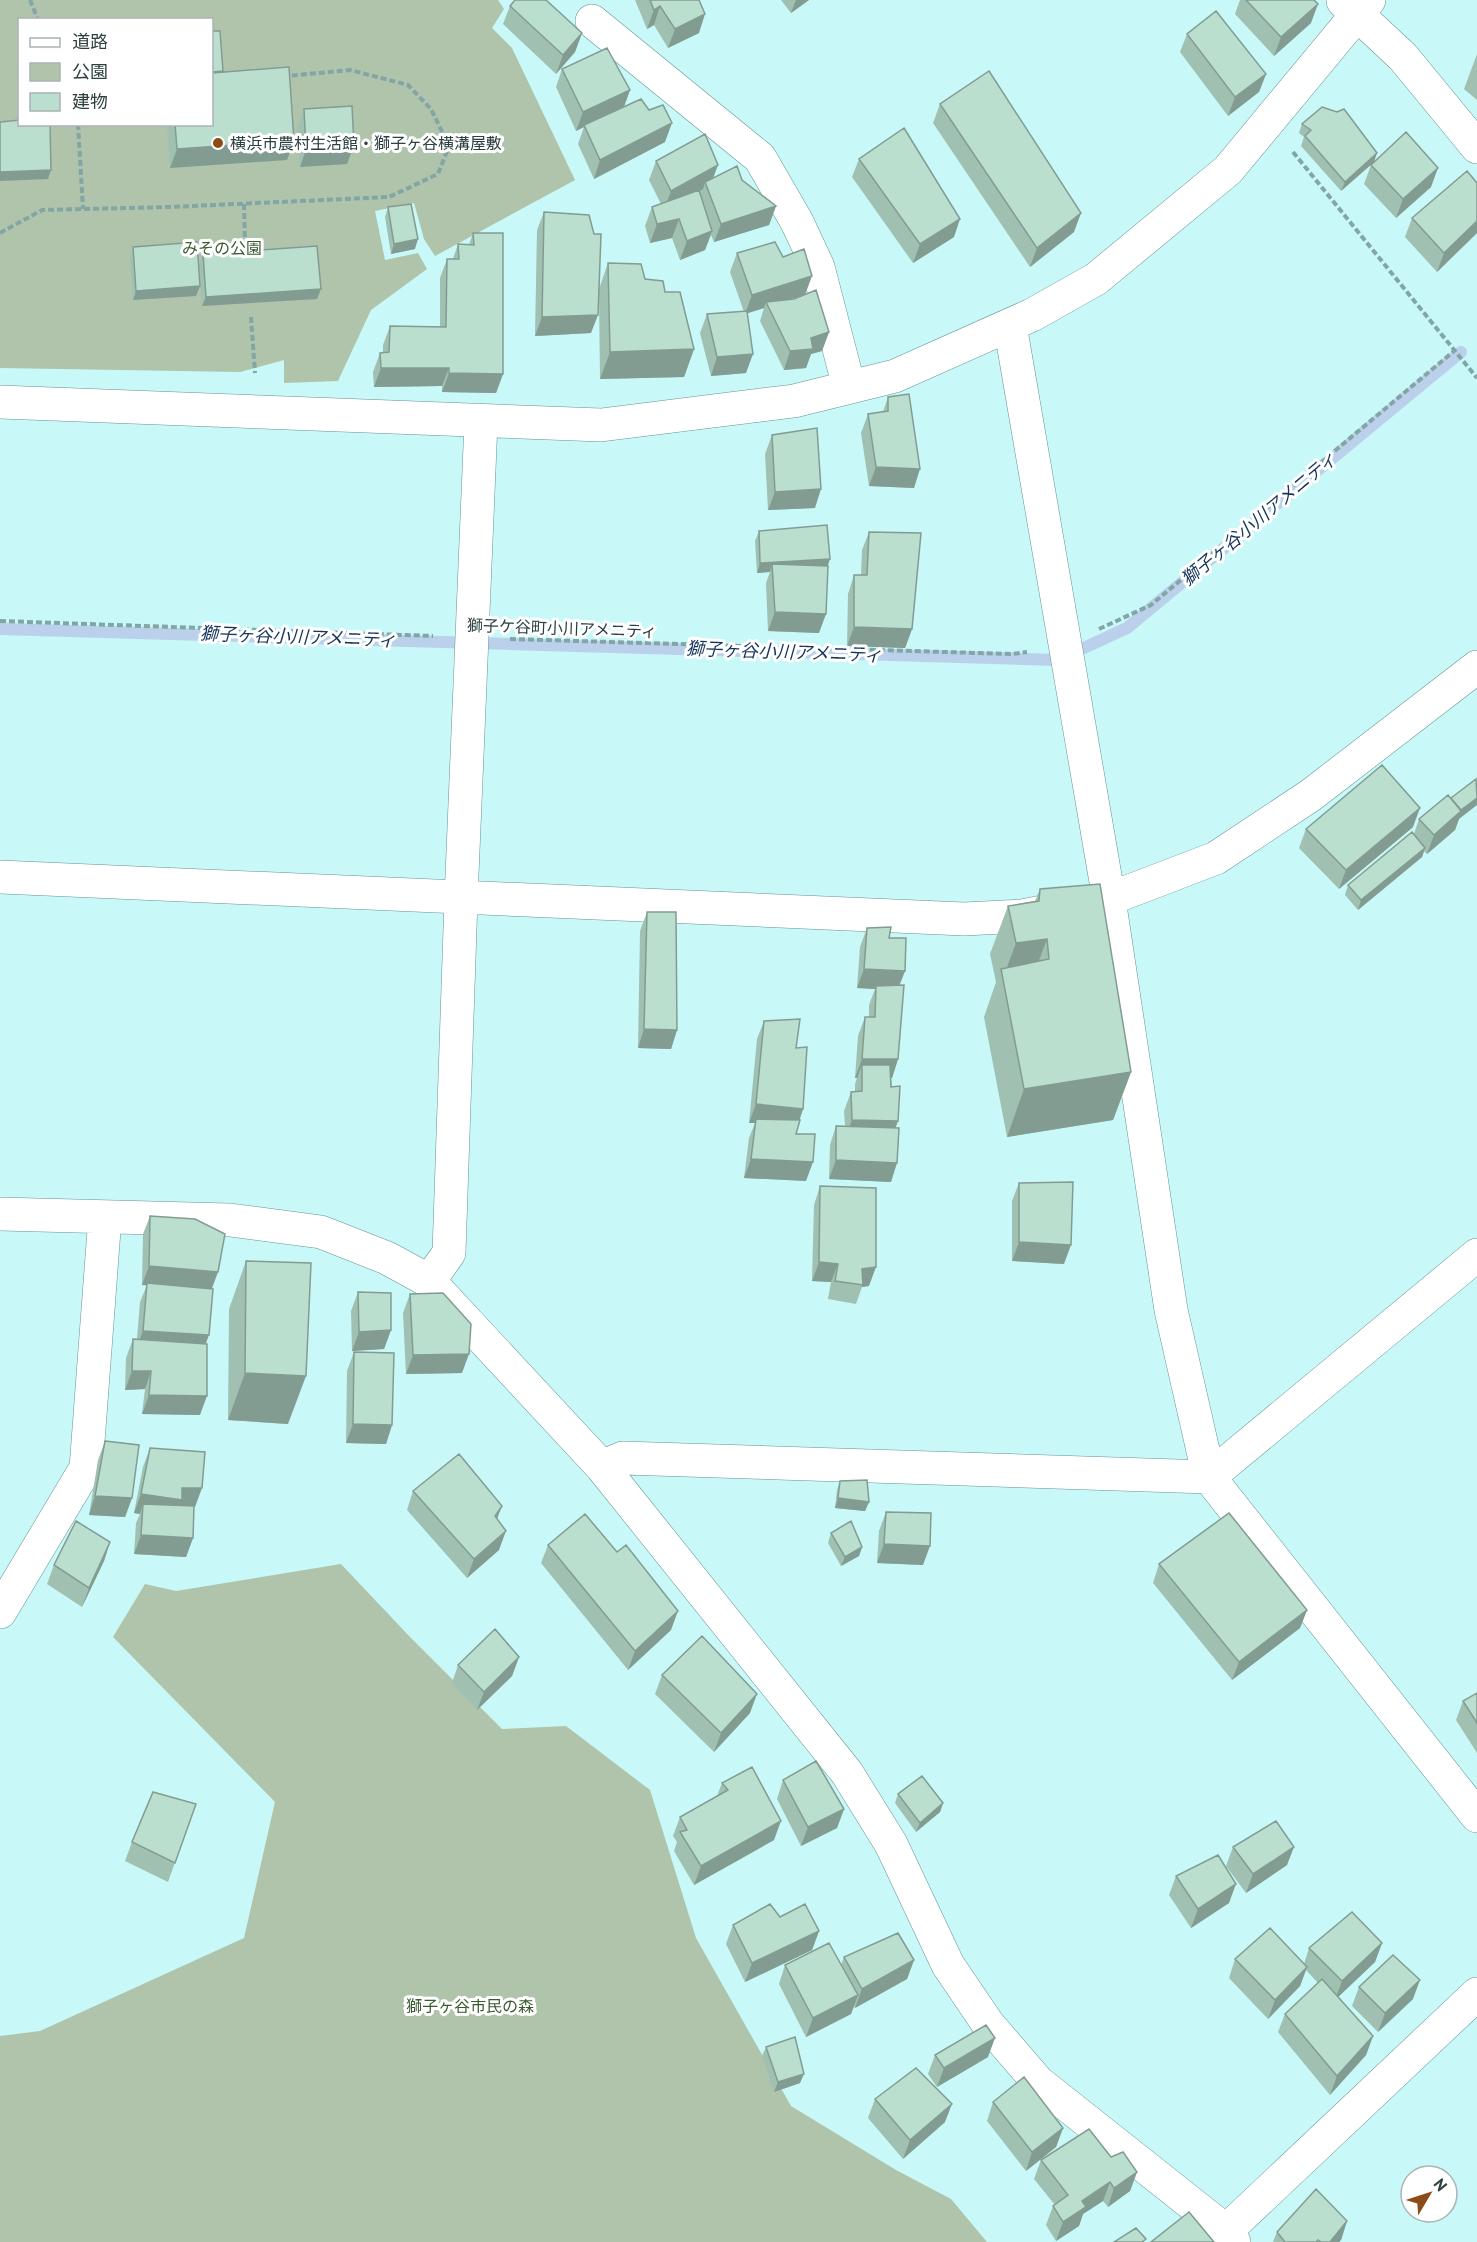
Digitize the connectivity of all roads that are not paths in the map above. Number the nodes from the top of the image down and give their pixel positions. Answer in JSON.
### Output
{"nodes":[{"id":1,"x":1356,"y":5,"type":"edge"},
{"id":2,"x":592,"y":21,"type":"dead end"},
{"id":3,"x":1477,"y":147,"type":"edge"},
{"id":4,"x":1010,"y":325,"type":"junction"},
{"id":5,"x":849,"y":387,"type":"junction"},
{"id":6,"x":0,"y":402,"type":"edge"},
{"id":7,"x":481,"y":422,"type":"junction"},
{"id":8,"x":1477,"y":667,"type":"edge"},
{"id":9,"x":0,"y":877,"type":"edge"},
{"id":10,"x":461,"y":898,"type":"junction"},
{"id":11,"x":1109,"y":899,"type":"junction"},
{"id":12,"x":0,"y":1214,"type":"edge"},
{"id":13,"x":105,"y":1217,"type":"junction"},
{"id":14,"x":1477,"y":1255,"type":"edge"},
{"id":15,"x":429,"y":1281,"type":"junction"},
{"id":16,"x":602,"y":1467,"type":"junction"},
{"id":17,"x":1209,"y":1477,"type":"junction"},
{"id":18,"x":0,"y":1612,"type":"edge"},
{"id":19,"x":1477,"y":1816,"type":"edge"},
{"id":20,"x":1477,"y":1994,"type":"edge"},
{"id":21,"x":1230,"y":2236,"type":"edge"}],
"edges":[{"from":1,"to":3,"type":"street"},
{"from":1,"to":4,"type":"street"},
{"from":2,"to":5,"type":"street"},
{"from":4,"to":5,"type":"street"},
{"from":4,"to":11,"type":"street"},
{"from":5,"to":7,"type":"street"},
{"from":6,"to":7,"type":"street"},
{"from":7,"to":10,"type":"street"},
{"from":8,"to":11,"type":"street"},
{"from":9,"to":10,"type":"street"},
{"from":10,"to":11,"type":"street"},
{"from":10,"to":15,"type":"street"},
{"from":11,"to":17,"type":"street"},
{"from":12,"to":13,"type":"street"},
{"from":13,"to":15,"type":"street"},
{"from":13,"to":18,"type":"street"},
{"from":14,"to":17,"type":"street"},
{"from":15,"to":16,"type":"street"},
{"from":16,"to":17,"type":"street"},
{"from":16,"to":21,"type":"street"},
{"from":17,"to":19,"type":"street"},
{"from":20,"to":21,"type":"street"}]}
